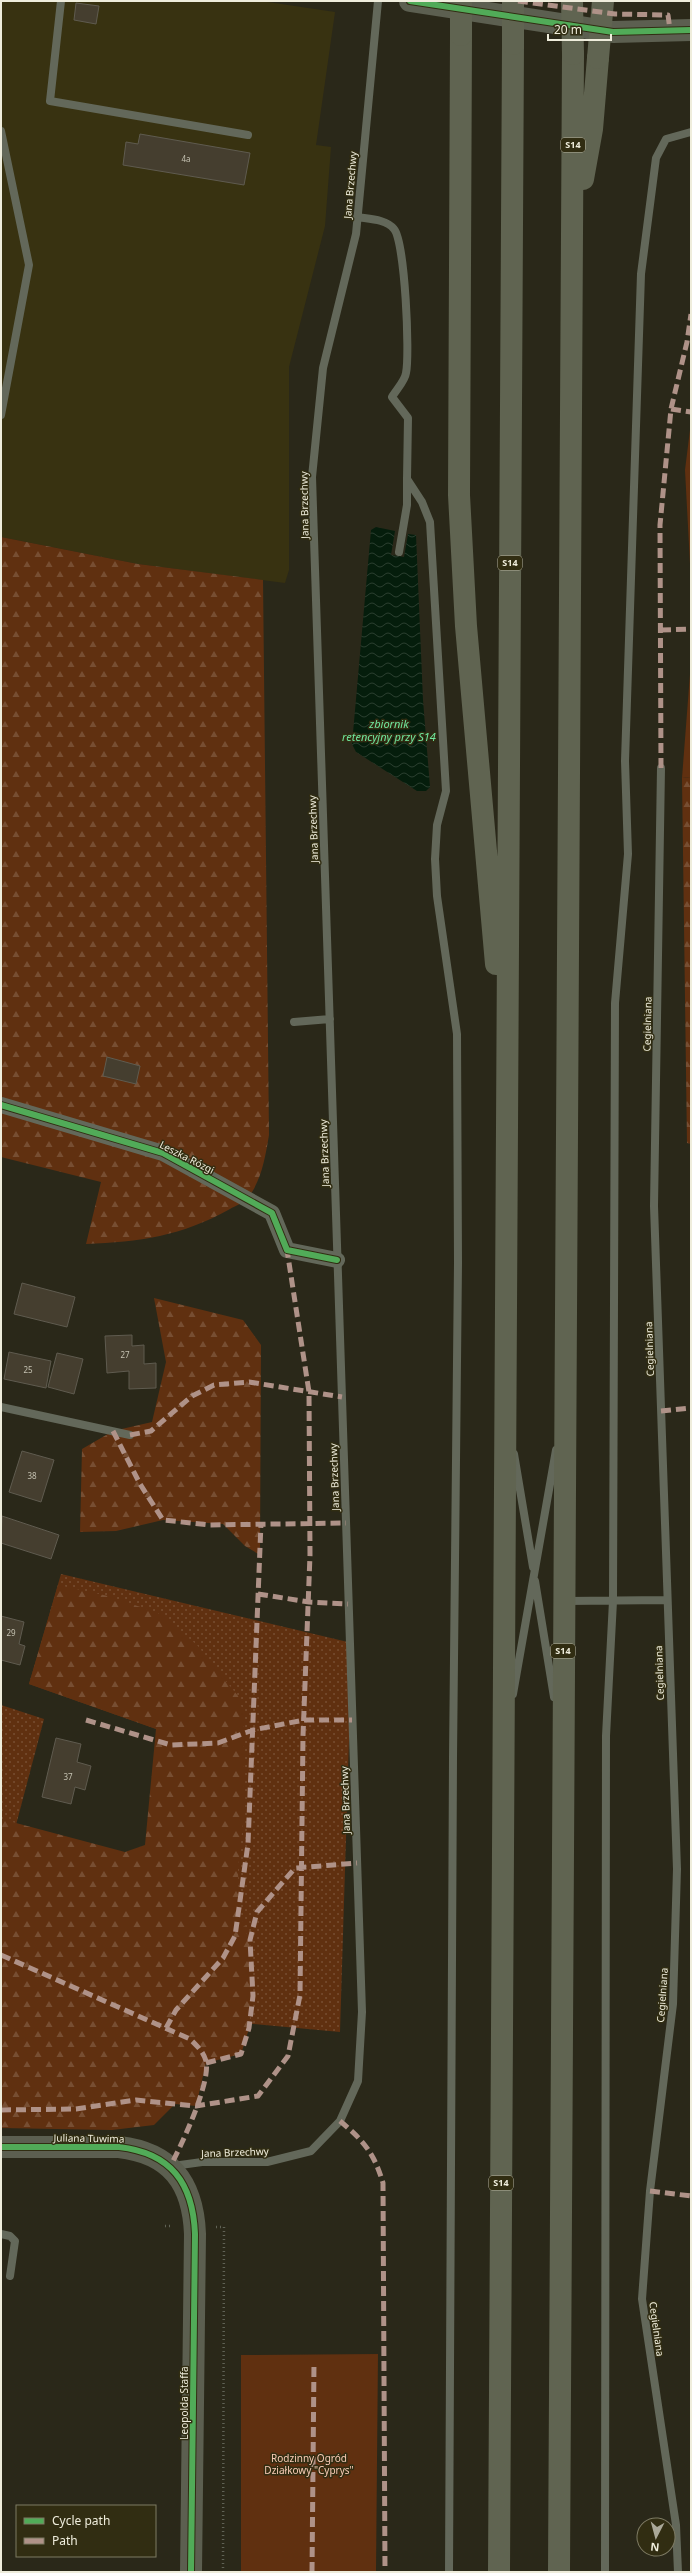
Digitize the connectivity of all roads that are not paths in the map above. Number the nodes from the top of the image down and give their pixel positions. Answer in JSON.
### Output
{"nodes":[{"id":1,"x":61,"y":1,"type":"edge"},
{"id":2,"x":378,"y":1,"type":"edge"},
{"id":3,"x":410,"y":1,"type":"edge"},
{"id":4,"x":462,"y":1,"type":"edge"},
{"id":5,"x":513,"y":1,"type":"edge"},
{"id":6,"x":572,"y":1,"type":"edge"},
{"id":7,"x":603,"y":1,"type":"edge"},
{"id":8,"x":691,"y":30,"type":"edge"},
{"id":9,"x":1,"y":131,"type":"edge"},
{"id":10,"x":691,"y":132,"type":"edge"},
{"id":11,"x":248,"y":135,"type":"dead end"},
{"id":12,"x":357,"y":217,"type":"junction"},
{"id":13,"x":573,"y":235,"type":"junction"},
{"id":14,"x":1,"y":415,"type":"edge"},
{"id":15,"x":408,"y":479,"type":"junction"},
{"id":16,"x":399,"y":552,"type":"dead end"},
{"id":17,"x":661,"y":768,"type":"dead end"},
{"id":18,"x":330,"y":1019,"type":"junction"},
{"id":19,"x":294,"y":1022,"type":"dead end"},
{"id":20,"x":507,"y":1082,"type":"junction"},
{"id":21,"x":1,"y":1105,"type":"edge"},
{"id":22,"x":337,"y":1260,"type":"junction"},
{"id":23,"x":565,"y":1399,"type":"junction"},
{"id":24,"x":505,"y":1400,"type":"junction"},
{"id":25,"x":1,"y":1407,"type":"edge"},
{"id":26,"x":130,"y":1435,"type":"dead end"},
{"id":27,"x":534,"y":1574,"type":"junction"},
{"id":28,"x":667,"y":1600,"type":"junction"},
{"id":29,"x":563,"y":1601,"type":"junction"},
{"id":30,"x":613,"y":1601,"type":"junction"},
{"id":31,"x":504,"y":1748,"type":"junction"},
{"id":32,"x":563,"y":1749,"type":"junction"},
{"id":33,"x":1,"y":2147,"type":"edge"},
{"id":34,"x":170,"y":2167,"type":"junction"},
{"id":35,"x":195,"y":2230,"type":"joint"},
{"id":36,"x":1,"y":2234,"type":"edge"},
{"id":37,"x":10,"y":2276,"type":"dead end"},
{"id":38,"x":191,"y":2572,"type":"edge"},
{"id":39,"x":449,"y":2572,"type":"edge"},
{"id":40,"x":499,"y":2572,"type":"edge"},
{"id":41,"x":559,"y":2572,"type":"edge"},
{"id":42,"x":605,"y":2572,"type":"edge"},
{"id":43,"x":678,"y":2572,"type":"edge"}],
"edges":[{"from":1,"to":11,"type":"lane"},
{"from":2,"to":12,"type":"lane","name":"Jana Brzechwy"},
{"from":3,"to":8,"type":"street"},
{"from":4,"to":20,"type":"highway","bridge":true},
{"from":5,"to":20,"type":"highway","number":"S14","bridge":true},
{"from":6,"to":13,"type":"highway","number":"S14","bridge":true},
{"from":7,"to":13,"type":"highway","bridge":true},
{"from":9,"to":14,"type":"lane"},
{"from":10,"to":30,"type":"lane"},
{"from":12,"to":15,"type":"lane"},
{"from":12,"to":18,"type":"lane","name":"Jana Brzechwy"},
{"from":13,"to":23,"type":"highway","number":"S14"},
{"from":15,"to":16,"type":"lane"},
{"from":15,"to":39,"type":"lane"},
{"from":17,"to":28,"type":"lane","name":"Cegielniana"},
{"from":18,"to":19,"type":"lane"},
{"from":18,"to":22,"type":"lane","name":"Jana Brzechwy"},
{"from":20,"to":24,"type":"highway","number":"S14"},
{"from":21,"to":22,"type":"street","name":"Leszka Rózgi"},
{"from":22,"to":34,"type":"lane","name":"Jana Brzechwy"},
{"from":23,"to":27,"type":"lane"},
{"from":23,"to":29,"type":"highway","number":"S14"},
{"from":24,"to":27,"type":"lane"},
{"from":24,"to":31,"type":"highway","number":"S14"},
{"from":25,"to":26,"type":"lane"},
{"from":27,"to":31,"type":"lane"},
{"from":27,"to":32,"type":"lane"},
{"from":28,"to":30,"type":"lane"},
{"from":28,"to":43,"type":"lane","name":"Cegielniana"},
{"from":29,"to":30,"type":"lane"},
{"from":29,"to":32,"type":"highway","number":"S14"},
{"from":30,"to":42,"type":"lane"},
{"from":31,"to":40,"type":"highway","number":"S14"},
{"from":32,"to":41,"type":"highway","number":"S14"},
{"from":33,"to":34,"type":"street","name":"Juliana Tuwima"},
{"from":34,"to":35,"type":"street","name":"Juliana Tuwima"},
{"from":35,"to":38,"type":"street","name":"Leopolda Staffa"},
{"from":36,"to":37,"type":"lane"}]}
